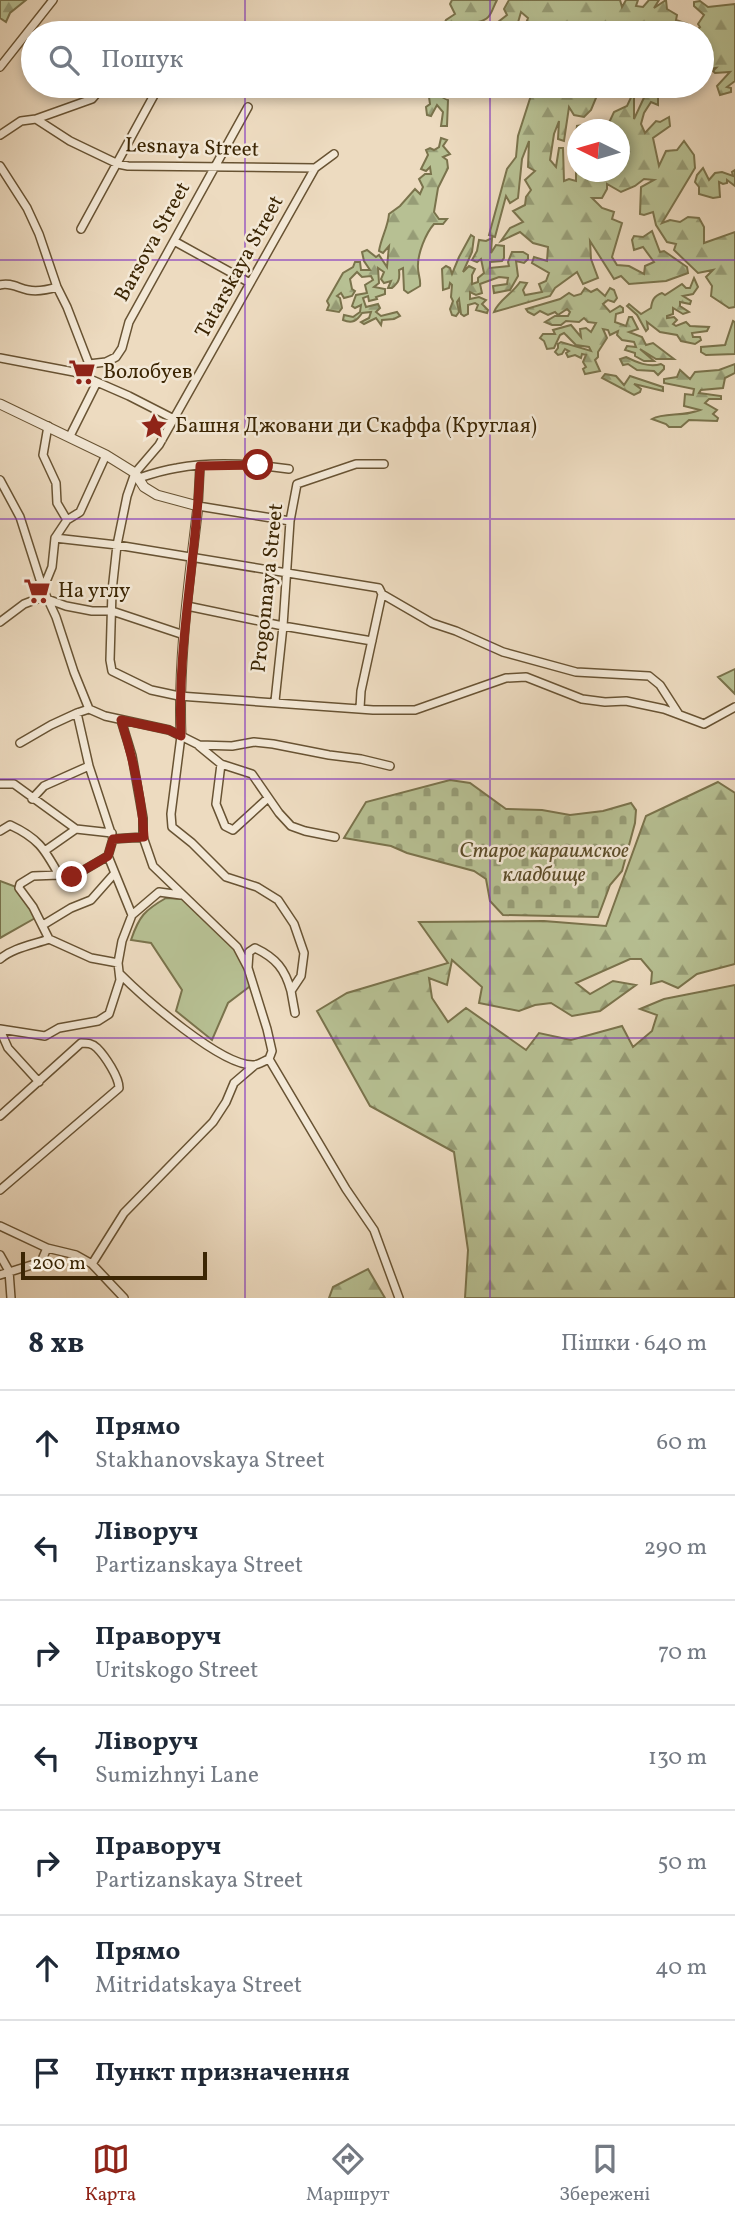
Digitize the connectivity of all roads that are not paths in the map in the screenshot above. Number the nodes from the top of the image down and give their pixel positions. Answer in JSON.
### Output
{"nodes":[{"id":1,"x":53,"y":0,"type":"edge"},
{"id":2,"x":36,"y":21,"type":"edge"},
{"id":3,"x":21,"y":40,"type":"edge"},
{"id":4,"x":0,"y":67,"type":"edge"},
{"id":5,"x":93,"y":98,"type":"edge"},
{"id":6,"x":153,"y":98,"type":"edge"},
{"id":7,"x":247,"y":107,"type":"dead end"},
{"id":8,"x":36,"y":120,"type":"junction"},
{"id":9,"x":0,"y":135,"type":"edge"},
{"id":10,"x":334,"y":154,"type":"dead end"},
{"id":11,"x":118,"y":164,"type":"junction"},
{"id":12,"x":0,"y":167,"type":"edge"},
{"id":13,"x":214,"y":167,"type":"junction"},
{"id":14,"x":314,"y":168,"type":"junction"},
{"id":15,"x":0,"y":183,"type":"edge"},
{"id":16,"x":81,"y":229,"type":"dead end"},
{"id":17,"x":174,"y":241,"type":"junction"},
{"id":18,"x":250,"y":284,"type":"junction"},
{"id":19,"x":0,"y":285,"type":"edge"},
{"id":20,"x":57,"y":287,"type":"junction"},
{"id":21,"x":0,"y":358,"type":"edge"},
{"id":22,"x":89,"y":364,"type":"junction"},
{"id":23,"x":74,"y":372,"type":"junction"},
{"id":24,"x":97,"y":382,"type":"junction"},
{"id":25,"x":0,"y":404,"type":"edge"},
{"id":26,"x":174,"y":419,"type":"junction"},
{"id":27,"x":48,"y":426,"type":"junction"},
{"id":28,"x":70,"y":436,"type":"junction"},
{"id":29,"x":106,"y":455,"type":"junction"},
{"id":30,"x":384,"y":464,"type":"dead end"},
{"id":31,"x":200,"y":466,"type":"junction"},
{"id":32,"x":289,"y":468,"type":"dead end"},
{"id":33,"x":137,"y":475,"type":"junction"},
{"id":34,"x":1,"y":480,"type":"edge"},
{"id":35,"x":198,"y":506,"type":"junction"},
{"id":36,"x":67,"y":520,"type":"junction"},
{"id":37,"x":290,"y":522,"type":"junction"},
{"id":38,"x":55,"y":538,"type":"junction"},
{"id":39,"x":117,"y":545,"type":"junction"},
{"id":40,"x":192,"y":558,"type":"junction"},
{"id":41,"x":288,"y":573,"type":"junction"},
{"id":42,"x":43,"y":589,"type":"junction"},
{"id":43,"x":380,"y":591,"type":"junction"},
{"id":44,"x":47,"y":599,"type":"junction"},
{"id":45,"x":187,"y":606,"type":"junction"},
{"id":46,"x":112,"y":611,"type":"junction"},
{"id":47,"x":0,"y":622,"type":"edge"},
{"id":48,"x":283,"y":626,"type":"junction"},
{"id":49,"x":184,"y":635,"type":"junction"},
{"id":50,"x":372,"y":641,"type":"junction"},
{"id":51,"x":179,"y":696,"type":"junction"},
{"id":52,"x":275,"y":701,"type":"junction"},
{"id":53,"x":735,"y":707,"type":"edge"},
{"id":54,"x":360,"y":708,"type":"junction"},
{"id":55,"x":89,"y":709,"type":"junction"},
{"id":56,"x":77,"y":713,"type":"junction"},
{"id":57,"x":679,"y":714,"type":"junction"},
{"id":58,"x":121,"y":720,"type":"junction"},
{"id":59,"x":181,"y":736,"type":"junction"},
{"id":60,"x":20,"y":743,"type":"dead end"},
{"id":61,"x":199,"y":745,"type":"junction"},
{"id":62,"x":221,"y":764,"type":"junction"},
{"id":63,"x":89,"y":766,"type":"junction"},
{"id":64,"x":390,"y":766,"type":"dead end"},
{"id":65,"x":0,"y":784,"type":"edge"},
{"id":66,"x":268,"y":798,"type":"junction"},
{"id":67,"x":32,"y":799,"type":"junction"},
{"id":68,"x":76,"y":829,"type":"junction"},
{"id":69,"x":0,"y":831,"type":"edge"},
{"id":70,"x":113,"y":836,"type":"junction"},
{"id":71,"x":144,"y":837,"type":"junction"},
{"id":72,"x":335,"y":837,"type":"dead end"},
{"id":73,"x":46,"y":850,"type":"junction"},
{"id":74,"x":108,"y":856,"type":"junction"},
{"id":75,"x":114,"y":874,"type":"junction"},
{"id":76,"x":59,"y":875,"type":"junction"},
{"id":77,"x":181,"y":895,"type":"junction"},
{"id":78,"x":132,"y":915,"type":"junction"},
{"id":79,"x":43,"y":925,"type":"junction"},
{"id":80,"x":48,"y":939,"type":"junction"},
{"id":81,"x":0,"y":959,"type":"edge"},
{"id":82,"x":118,"y":963,"type":"junction"},
{"id":83,"x":248,"y":968,"type":"junction"},
{"id":84,"x":120,"y":973,"type":"junction"},
{"id":85,"x":291,"y":991,"type":"junction"},
{"id":86,"x":295,"y":1013,"type":"dead end"},
{"id":87,"x":0,"y":1030,"type":"edge"},
{"id":88,"x":269,"y":1059,"type":"junction"},
{"id":89,"x":254,"y":1065,"type":"junction"},
{"id":90,"x":39,"y":1082,"type":"junction"},
{"id":91,"x":0,"y":1116,"type":"edge"},
{"id":92,"x":0,"y":1190,"type":"edge"},
{"id":93,"x":0,"y":1226,"type":"edge"},
{"id":94,"x":47,"y":1248,"type":"junction"},
{"id":95,"x":0,"y":1255,"type":"edge"},
{"id":96,"x":92,"y":1264,"type":"junction"},
{"id":97,"x":9,"y":1271,"type":"junction"},
{"id":98,"x":0,"y":1275,"type":"edge"},
{"id":99,"x":11,"y":1298,"type":"edge"},
{"id":100,"x":124,"y":1298,"type":"edge"},
{"id":101,"x":399,"y":1298,"type":"edge"}],
"edges":[{"from":1,"to":2,"type":"street"},
{"from":3,"to":4,"type":"street"},
{"from":5,"to":8,"type":"street"},
{"from":6,"to":11,"type":"street"},
{"from":7,"to":13,"type":"street","name":"Barsova Street"},
{"from":8,"to":9,"type":"street"},
{"from":8,"to":11,"type":"street","name":"Lesnaya Street"},
{"from":10,"to":14,"type":"street","name":"Tatarskaya Street"},
{"from":11,"to":13,"type":"street","name":"Lesnaya Street"},
{"from":11,"to":16,"type":"street"},
{"from":12,"to":15,"type":"street"},
{"from":12,"to":20,"type":"street"},
{"from":13,"to":14,"type":"street","name":"Lesnaya Street"},
{"from":13,"to":17,"type":"street","name":"Barsova Street"},
{"from":14,"to":18,"type":"street","name":"Tatarskaya Street"},
{"from":17,"to":18,"type":"street"},
{"from":17,"to":22,"type":"street","name":"Barsova Street"},
{"from":18,"to":26,"type":"street","name":"Tatarskaya Street"},
{"from":19,"to":20,"type":"street"},
{"from":20,"to":22,"type":"street"},
{"from":21,"to":23,"type":"street"},
{"from":22,"to":23,"type":"street","name":"Barsova Street"},
{"from":23,"to":24,"type":"street"},
{"from":24,"to":26,"type":"street"},
{"from":24,"to":28,"type":"street"},
{"from":25,"to":27,"type":"street"},
{"from":26,"to":33,"type":"street","name":"Tatarskaya Street"},
{"from":27,"to":28,"type":"street"},
{"from":27,"to":36,"type":"street"},
{"from":28,"to":29,"type":"street"},
{"from":29,"to":33,"type":"street"},
{"from":29,"to":36,"type":"street"},
{"from":30,"to":37,"type":"street","name":"Progonnaya Street"},
{"from":31,"to":32,"type":"street"},
{"from":31,"to":33,"type":"street"},
{"from":31,"to":35,"type":"street"},
{"from":33,"to":35,"type":"street"},
{"from":33,"to":39,"type":"street"},
{"from":34,"to":42,"type":"street"},
{"from":35,"to":37,"type":"street"},
{"from":35,"to":40,"type":"street"},
{"from":36,"to":38,"type":"street"},
{"from":37,"to":41,"type":"street","name":"Progonnaya Street"},
{"from":38,"to":39,"type":"street"},
{"from":38,"to":42,"type":"street"},
{"from":39,"to":40,"type":"street"},
{"from":39,"to":46,"type":"street"},
{"from":40,"to":41,"type":"street"},
{"from":40,"to":45,"type":"street"},
{"from":41,"to":43,"type":"street"},
{"from":41,"to":48,"type":"street","name":"Progonnaya Street"},
{"from":42,"to":44,"type":"street"},
{"from":43,"to":50,"type":"street"},
{"from":43,"to":57,"type":"street"},
{"from":44,"to":46,"type":"street"},
{"from":44,"to":47,"type":"street"},
{"from":44,"to":55,"type":"street"},
{"from":45,"to":48,"type":"street"},
{"from":45,"to":49,"type":"street"},
{"from":46,"to":49,"type":"street"},
{"from":46,"to":51,"type":"street"},
{"from":48,"to":50,"type":"street"},
{"from":48,"to":52,"type":"street","name":"Progonnaya Street"},
{"from":49,"to":51,"type":"street"},
{"from":50,"to":54,"type":"street"},
{"from":51,"to":52,"type":"street"},
{"from":51,"to":59,"type":"street"},
{"from":52,"to":54,"type":"street"},
{"from":53,"to":57,"type":"street"},
{"from":54,"to":57,"type":"street"},
{"from":55,"to":56,"type":"street"},
{"from":55,"to":58,"type":"street"},
{"from":56,"to":60,"type":"street"},
{"from":56,"to":63,"type":"street"},
{"from":58,"to":59,"type":"street"},
{"from":58,"to":71,"type":"street"},
{"from":59,"to":61,"type":"street"},
{"from":59,"to":85,"type":"street"},
{"from":61,"to":62,"type":"street"},
{"from":61,"to":64,"type":"street"},
{"from":62,"to":66,"type":"street"},
{"from":62,"to":66,"type":"street"},
{"from":63,"to":67,"type":"street"},
{"from":63,"to":70,"type":"street"},
{"from":65,"to":67,"type":"street"},
{"from":66,"to":72,"type":"street"},
{"from":67,"to":68,"type":"street"},
{"from":68,"to":70,"type":"street"},
{"from":68,"to":73,"type":"street"},
{"from":69,"to":73,"type":"street"},
{"from":70,"to":71,"type":"street"},
{"from":70,"to":74,"type":"street"},
{"from":71,"to":77,"type":"street"},
{"from":73,"to":76,"type":"street"},
{"from":74,"to":75,"type":"street"},
{"from":74,"to":76,"type":"street"},
{"from":75,"to":78,"type":"street"},
{"from":75,"to":79,"type":"street"},
{"from":76,"to":79,"type":"street"},
{"from":77,"to":78,"type":"street"},
{"from":77,"to":83,"type":"street"},
{"from":78,"to":82,"type":"street"},
{"from":79,"to":80,"type":"street"},
{"from":80,"to":81,"type":"street"},
{"from":80,"to":82,"type":"street"},
{"from":82,"to":84,"type":"street"},
{"from":83,"to":85,"type":"street"},
{"from":83,"to":88,"type":"street"},
{"from":84,"to":87,"type":"street"},
{"from":84,"to":89,"type":"street"},
{"from":85,"to":86,"type":"street"},
{"from":87,"to":90,"type":"street"},
{"from":88,"to":89,"type":"street"},
{"from":88,"to":101,"type":"street"},
{"from":89,"to":96,"type":"street"},
{"from":90,"to":91,"type":"street"},
{"from":90,"to":92,"type":"street"},
{"from":93,"to":94,"type":"street"},
{"from":94,"to":96,"type":"street"},
{"from":94,"to":97,"type":"street"},
{"from":95,"to":97,"type":"street"},
{"from":96,"to":100,"type":"street"},
{"from":97,"to":98,"type":"street"},
{"from":97,"to":99,"type":"street"}]}
